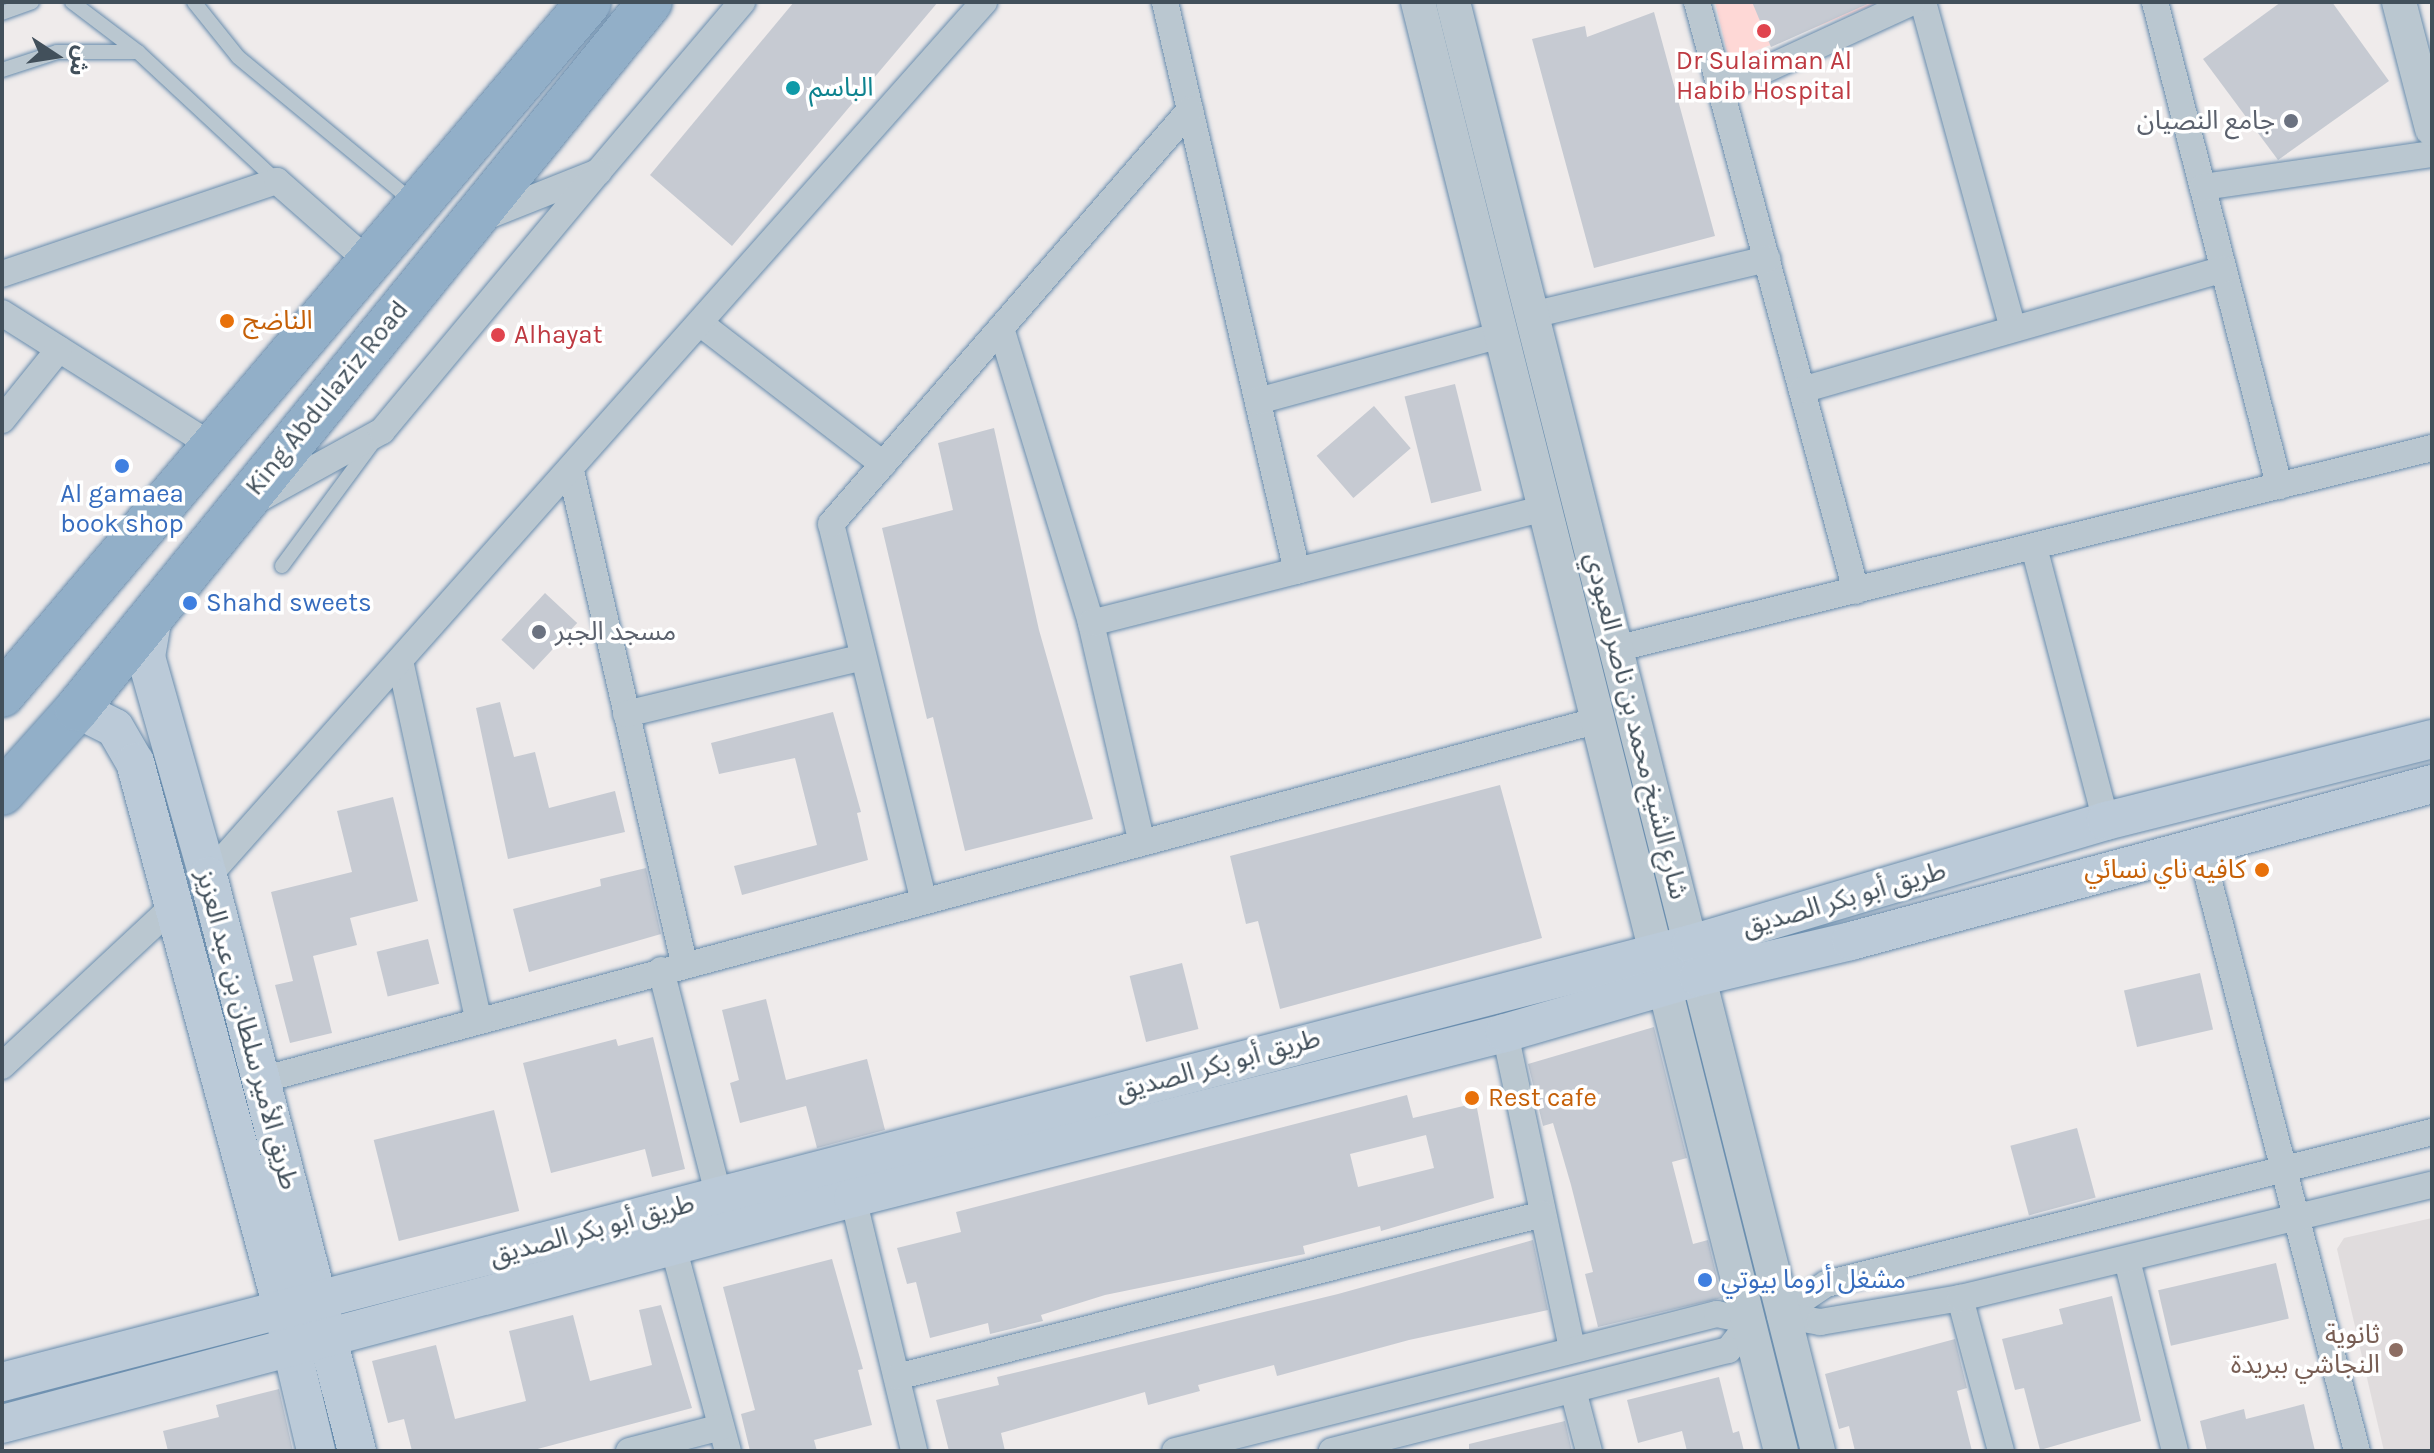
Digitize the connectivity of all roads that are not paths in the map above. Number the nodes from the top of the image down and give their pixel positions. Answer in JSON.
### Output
{"nodes":[{"id":1,"x":32,"y":2,"type":"edge"},
{"id":2,"x":72,"y":2,"type":"edge"},
{"id":3,"x":194,"y":2,"type":"edge"},
{"id":4,"x":650,"y":2,"type":"edge"},
{"id":5,"x":742,"y":2,"type":"edge"},
{"id":6,"x":984,"y":2,"type":"edge"},
{"id":7,"x":1165,"y":2,"type":"edge"},
{"id":8,"x":1418,"y":2,"type":"edge"},
{"id":9,"x":1453,"y":2,"type":"edge"},
{"id":10,"x":1697,"y":2,"type":"edge"},
{"id":11,"x":1912,"y":2,"type":"edge"},
{"id":12,"x":1923,"y":2,"type":"edge"},
{"id":13,"x":2155,"y":2,"type":"edge"},
{"id":14,"x":2399,"y":2,"type":"edge"},
{"id":15,"x":577,"y":6,"type":"edge"},
{"id":16,"x":2,"y":13,"type":"edge"},
{"id":17,"x":138,"y":52,"type":"junction"},
{"id":18,"x":2,"y":70,"type":"edge"},
{"id":19,"x":1721,"y":90,"type":"junction"},
{"id":20,"x":1190,"y":110,"type":"junction"},
{"id":21,"x":2432,"y":129,"type":"edge"},
{"id":22,"x":2432,"y":154,"type":"edge"},
{"id":23,"x":598,"y":172,"type":"junction"},
{"id":24,"x":277,"y":181,"type":"junction"},
{"id":25,"x":2203,"y":187,"type":"junction"},
{"id":26,"x":417,"y":205,"type":"junction"},
{"id":27,"x":470,"y":223,"type":"junction"},
{"id":28,"x":1767,"y":259,"type":"junction"},
{"id":29,"x":369,"y":262,"type":"junction"},
{"id":30,"x":2223,"y":269,"type":"junction"},
{"id":31,"x":2,"y":274,"type":"edge"},
{"id":32,"x":2,"y":313,"type":"edge"},
{"id":33,"x":1532,"y":315,"type":"junction"},
{"id":34,"x":701,"y":324,"type":"junction"},
{"id":35,"x":1001,"y":328,"type":"junction"},
{"id":36,"x":2013,"y":329,"type":"junction"},
{"id":37,"x":1501,"y":335,"type":"junction"},
{"id":38,"x":59,"y":349,"type":"junction"},
{"id":39,"x":1802,"y":390,"type":"junction"},
{"id":40,"x":1258,"y":401,"type":"junction"},
{"id":41,"x":2,"y":420,"type":"edge"},
{"id":42,"x":382,"y":431,"type":"junction"},
{"id":43,"x":212,"y":446,"type":"junction"},
{"id":44,"x":2432,"y":448,"type":"edge"},
{"id":45,"x":883,"y":464,"type":"junction"},
{"id":46,"x":571,"y":471,"type":"junction"},
{"id":47,"x":2279,"y":486,"type":"junction"},
{"id":48,"x":1542,"y":509,"type":"junction"},
{"id":49,"x":232,"y":514,"type":"junction"},
{"id":50,"x":2034,"y":547,"type":"junction"},
{"id":51,"x":282,"y":566,"type":"dead end"},
{"id":52,"x":1297,"y":571,"type":"junction"},
{"id":53,"x":1856,"y":591,"type":"junction"},
{"id":54,"x":154,"y":610,"type":"junction"},
{"id":55,"x":1091,"y":623,"type":"junction"},
{"id":56,"x":1615,"y":649,"type":"junction"},
{"id":57,"x":863,"y":657,"type":"junction"},
{"id":58,"x":401,"y":665,"type":"junction"},
{"id":59,"x":2,"y":695,"type":"edge"},
{"id":60,"x":77,"y":709,"type":"junction"},
{"id":61,"x":626,"y":714,"type":"junction"},
{"id":62,"x":1599,"y":720,"type":"junction"},
{"id":63,"x":2432,"y":739,"type":"edge"},
{"id":64,"x":2432,"y":784,"type":"edge"},
{"id":65,"x":2,"y":793,"type":"edge"},
{"id":66,"x":2106,"y":821,"type":"junction"},
{"id":67,"x":1141,"y":839,"type":"junction"},
{"id":68,"x":2200,"y":847,"type":"junction"},
{"id":69,"x":208,"y":876,"type":"junction"},
{"id":70,"x":923,"y":898,"type":"junction"},
{"id":71,"x":176,"y":904,"type":"junction"},
{"id":72,"x":1654,"y":950,"type":"junction"},
{"id":73,"x":1695,"y":960,"type":"junction"},
{"id":74,"x":672,"y":966,"type":"junction"},
{"id":75,"x":1663,"y":988,"type":"junction"},
{"id":76,"x":478,"y":1019,"type":"junction"},
{"id":77,"x":1505,"y":1033,"type":"junction"},
{"id":78,"x":2,"y":1066,"type":"edge"},
{"id":79,"x":261,"y":1080,"type":"junction"},
{"id":80,"x":2432,"y":1132,"type":"edge"},
{"id":81,"x":2283,"y":1168,"type":"junction"},
{"id":82,"x":2432,"y":1185,"type":"edge"},
{"id":83,"x":719,"y":1197,"type":"junction"},
{"id":84,"x":853,"y":1198,"type":"junction"},
{"id":85,"x":1543,"y":1214,"type":"junction"},
{"id":86,"x":2297,"y":1221,"type":"junction"},
{"id":87,"x":673,"y":1246,"type":"junction"},
{"id":88,"x":2127,"y":1260,"type":"junction"},
{"id":89,"x":1960,"y":1298,"type":"junction"},
{"id":90,"x":300,"y":1306,"type":"junction"},
{"id":91,"x":1766,"y":1318,"type":"junction"},
{"id":92,"x":327,"y":1339,"type":"junction"},
{"id":93,"x":1572,"y":1347,"type":"junction"},
{"id":94,"x":291,"y":1350,"type":"junction"},
{"id":95,"x":897,"y":1377,"type":"junction"},
{"id":96,"x":2,"y":1382,"type":"edge"},
{"id":97,"x":1573,"y":1390,"type":"junction"},
{"id":98,"x":2,"y":1424,"type":"edge"},
{"id":99,"x":724,"y":1439,"type":"edge"},
{"id":100,"x":316,"y":1451,"type":"edge"},
{"id":101,"x":357,"y":1451,"type":"edge"},
{"id":102,"x":629,"y":1451,"type":"edge"},
{"id":103,"x":914,"y":1451,"type":"edge"},
{"id":104,"x":1175,"y":1451,"type":"edge"},
{"id":105,"x":1332,"y":1451,"type":"edge"},
{"id":106,"x":1589,"y":1451,"type":"edge"},
{"id":107,"x":1781,"y":1451,"type":"edge"},
{"id":108,"x":1818,"y":1451,"type":"edge"},
{"id":109,"x":2001,"y":1451,"type":"edge"},
{"id":110,"x":2175,"y":1451,"type":"edge"},
{"id":111,"x":2357,"y":1451,"type":"edge"}],
"edges":[{"from":1,"to":16,"type":"lane"},
{"from":2,"to":17,"type":"lane"},
{"from":3,"to":26,"type":"lane"},
{"from":4,"to":27,"type":"highway","name":"King Abdulaziz Road"},
{"from":5,"to":23,"type":"street"},
{"from":6,"to":34,"type":"street"},
{"from":7,"to":20,"type":"street"},
{"from":8,"to":37,"type":"street","name":"شارع الشيخ محمد بن ناصر العبودي"},
{"from":9,"to":33,"type":"street","name":"شارع الشيخ محمد بن ناصر العبودي"},
{"from":10,"to":19,"type":"street"},
{"from":11,"to":19,"type":"street"},
{"from":12,"to":36,"type":"street"},
{"from":13,"to":25,"type":"street"},
{"from":14,"to":21,"type":"street"},
{"from":15,"to":26,"type":"highway","name":"King Abdulaziz Road"},
{"from":17,"to":18,"type":"lane"},
{"from":17,"to":24,"type":"lane"},
{"from":19,"to":28,"type":"street"},
{"from":20,"to":35,"type":"street"},
{"from":20,"to":40,"type":"street"},
{"from":22,"to":25,"type":"street"},
{"from":23,"to":27,"type":"street"},
{"from":23,"to":42,"type":"street"},
{"from":24,"to":29,"type":"street"},
{"from":24,"to":31,"type":"street"},
{"from":25,"to":30,"type":"street"},
{"from":26,"to":29,"type":"highway","name":"King Abdulaziz Road"},
{"from":27,"to":49,"type":"highway","name":"King Abdulaziz Road"},
{"from":28,"to":33,"type":"street"},
{"from":28,"to":39,"type":"street"},
{"from":29,"to":43,"type":"highway","name":"King Abdulaziz Road"},
{"from":30,"to":36,"type":"street"},
{"from":30,"to":47,"type":"street"},
{"from":32,"to":38,"type":"street"},
{"from":33,"to":56,"type":"street","name":"شارع الشيخ محمد بن ناصر العبودي"},
{"from":34,"to":45,"type":"street"},
{"from":34,"to":46,"type":"street"},
{"from":35,"to":45,"type":"street"},
{"from":35,"to":55,"type":"street"},
{"from":36,"to":39,"type":"street"},
{"from":37,"to":40,"type":"street"},
{"from":37,"to":48,"type":"street","name":"شارع الشيخ محمد بن ناصر العبودي"},
{"from":38,"to":41,"type":"street"},
{"from":38,"to":43,"type":"street"},
{"from":39,"to":53,"type":"street"},
{"from":40,"to":52,"type":"street"},
{"from":42,"to":49,"type":"street"},
{"from":42,"to":51,"type":"lane"},
{"from":43,"to":59,"type":"highway","name":"King Abdulaziz Road"},
{"from":44,"to":47,"type":"street"},
{"from":45,"to":57,"type":"street"},
{"from":46,"to":58,"type":"street"},
{"from":46,"to":61,"type":"street"},
{"from":47,"to":50,"type":"street"},
{"from":48,"to":52,"type":"street"},
{"from":48,"to":62,"type":"street","name":"شارع الشيخ محمد بن ناصر العبودي"},
{"from":49,"to":54,"type":"highway","name":"King Abdulaziz Road"},
{"from":50,"to":53,"type":"street"},
{"from":50,"to":66,"type":"street"},
{"from":52,"to":55,"type":"street"},
{"from":53,"to":56,"type":"street"},
{"from":54,"to":60,"type":"highway","name":"King Abdulaziz Road"},
{"from":54,"to":69,"type":"main road","name":"طريق الأمير سلطان بن عبد العزيز"},
{"from":55,"to":67,"type":"street"},
{"from":56,"to":73,"type":"street","name":"شارع الشيخ محمد بن ناصر العبودي"},
{"from":57,"to":61,"type":"street"},
{"from":57,"to":70,"type":"street"},
{"from":58,"to":69,"type":"street"},
{"from":58,"to":76,"type":"street"},
{"from":60,"to":65,"type":"highway","name":"King Abdulaziz Road"},
{"from":60,"to":71,"type":"main road","name":"طريق الأمير سلطان بن عبد العزيز"},
{"from":61,"to":74,"type":"street"},
{"from":62,"to":67,"type":"street"},
{"from":62,"to":72,"type":"street","name":"شارع الشيخ محمد بن ناصر العبودي"},
{"from":63,"to":66,"type":"main road","name":"طريق أبو بكر الصديق"},
{"from":64,"to":68,"type":"main road","name":"طريق أبو بكر الصديق"},
{"from":66,"to":73,"type":"main road","name":"طريق أبو بكر الصديق"},
{"from":67,"to":70,"type":"street"},
{"from":68,"to":73,"type":"main road","name":"طريق أبو بكر الصديق"},
{"from":68,"to":81,"type":"street"},
{"from":69,"to":79,"type":"main road","name":"طريق الأمير سلطان بن عبد العزيز"},
{"from":70,"to":74,"type":"street"},
{"from":71,"to":78,"type":"street"},
{"from":71,"to":90,"type":"main road","name":"طريق الأمير سلطان بن عبد العزيز"},
{"from":72,"to":73,"type":"main road","name":"طريق أبو بكر الصديق"},
{"from":72,"to":75,"type":"street","name":"شارع الشيخ محمد بن ناصر العبودي"},
{"from":72,"to":83,"type":"main road","name":"طريق أبو بكر الصديق"},
{"from":73,"to":75,"type":"main road","name":"طريق أبو بكر الصديق"},
{"from":73,"to":91,"type":"street","name":"شارع الشيخ محمد بن ناصر العبودي"},
{"from":74,"to":76,"type":"street"},
{"from":74,"to":83,"type":"street"},
{"from":75,"to":77,"type":"main road","name":"طريق أبو بكر الصديق"},
{"from":75,"to":91,"type":"street","name":"شارع الشيخ محمد بن ناصر العبودي"},
{"from":76,"to":79,"type":"street"},
{"from":77,"to":84,"type":"main road","name":"طريق أبو بكر الصديق"},
{"from":77,"to":85,"type":"street"},
{"from":79,"to":90,"type":"main road","name":"طريق الأمير سلطان بن عبد العزيز"},
{"from":80,"to":81,"type":"street"},
{"from":81,"to":86,"type":"street"},
{"from":81,"to":91,"type":"street"},
{"from":82,"to":86,"type":"street"},
{"from":83,"to":90,"type":"main road","name":"طريق أبو بكر الصديق"},
{"from":84,"to":87,"type":"main road","name":"طريق أبو بكر الصديق"},
{"from":84,"to":95,"type":"street"},
{"from":85,"to":93,"type":"street"},
{"from":85,"to":95,"type":"street"},
{"from":86,"to":88,"type":"street"},
{"from":86,"to":111,"type":"street"},
{"from":87,"to":92,"type":"main road","name":"طريق أبو بكر الصديق"},
{"from":87,"to":99,"type":"street"},
{"from":88,"to":89,"type":"street"},
{"from":88,"to":110,"type":"street"},
{"from":89,"to":91,"type":"street"},
{"from":89,"to":109,"type":"street"},
{"from":90,"to":92,"type":"main road","name":"طريق الأمير سلطان بن عبد العزيز"},
{"from":90,"to":94,"type":"main road","name":"طريق الأمير سلطان بن عبد العزيز"},
{"from":90,"to":96,"type":"main road","name":"طريق أبو بكر الصديق"},
{"from":91,"to":93,"type":"street"},
{"from":91,"to":97,"type":"street"},
{"from":91,"to":107,"type":"street","name":"شارع الشيخ محمد بن ناصر العبودي"},
{"from":91,"to":108,"type":"street","name":"شارع الشيخ محمد بن ناصر العبودي"},
{"from":92,"to":94,"type":"main road","name":"طريق أبو بكر الصديق"},
{"from":92,"to":101,"type":"main road","name":"طريق الأمير سلطان بن عبد العزيز"},
{"from":93,"to":104,"type":"street"},
{"from":94,"to":98,"type":"main road","name":"طريق أبو بكر الصديق"},
{"from":94,"to":100,"type":"main road","name":"طريق الأمير سلطان بن عبد العزيز"},
{"from":95,"to":103,"type":"street"},
{"from":97,"to":105,"type":"street"},
{"from":97,"to":106,"type":"street"},
{"from":99,"to":102,"type":"street"}]}
